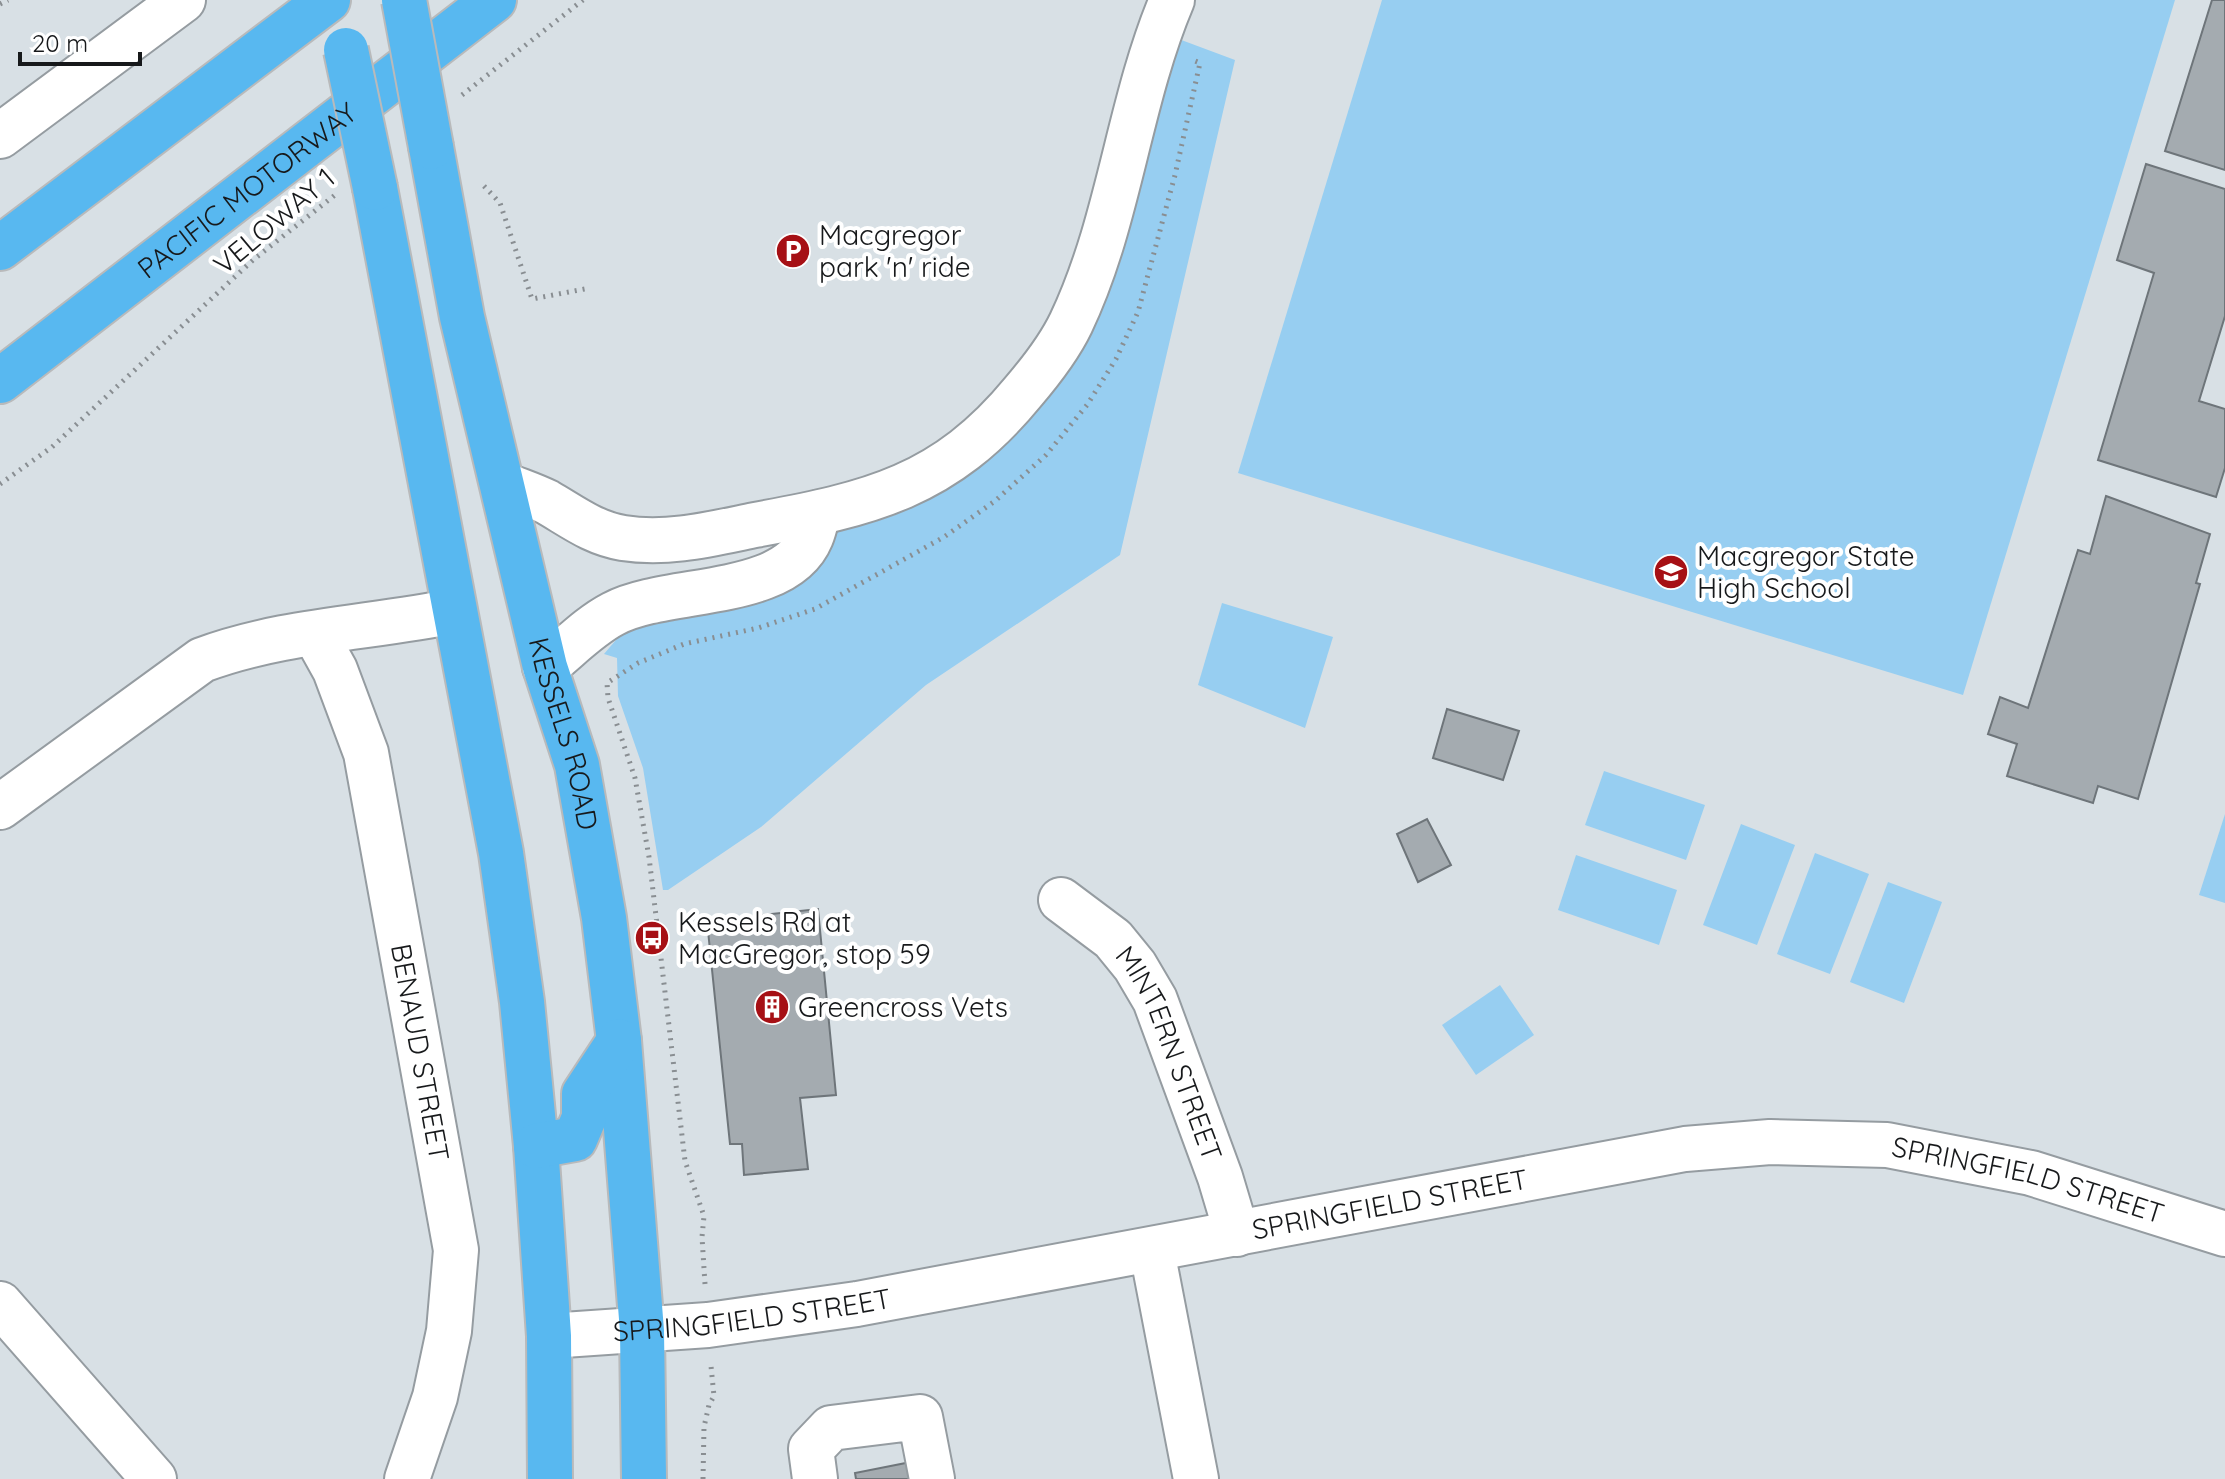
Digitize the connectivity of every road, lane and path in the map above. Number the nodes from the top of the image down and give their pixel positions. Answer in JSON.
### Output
{"nodes":[{"id":1,"x":8,"y":0,"type":"edge"},
{"id":2,"x":183,"y":0,"type":"edge"},
{"id":3,"x":328,"y":0,"type":"edge"},
{"id":4,"x":336,"y":0,"type":"edge"},
{"id":5,"x":404,"y":0,"type":"edge"},
{"id":6,"x":494,"y":0,"type":"edge"},
{"id":7,"x":583,"y":0,"type":"edge"},
{"id":8,"x":1172,"y":0,"type":"edge"},
{"id":9,"x":0,"y":4,"type":"edge"},
{"id":10,"x":1190,"y":59,"type":"dead end"},
{"id":11,"x":461,"y":96,"type":"dead end"},
{"id":12,"x":0,"y":136,"type":"edge"},
{"id":13,"x":484,"y":186,"type":"dead end"},
{"id":14,"x":357,"y":190,"type":"junction"},
{"id":15,"x":0,"y":248,"type":"edge"},
{"id":16,"x":590,"y":288,"type":"dead end"},
{"id":17,"x":0,"y":381,"type":"edge"},
{"id":18,"x":0,"y":484,"type":"edge"},
{"id":19,"x":503,"y":484,"type":"junction"},
{"id":20,"x":818,"y":513,"type":"junction"},
{"id":21,"x":454,"y":611,"type":"junction"},
{"id":22,"x":315,"y":634,"type":"junction"},
{"id":23,"x":545,"y":667,"type":"junction"},
{"id":24,"x":0,"y":807,"type":"edge"},
{"id":25,"x":1061,"y":900,"type":"dead end"},
{"id":26,"x":619,"y":1041,"type":"junction"},
{"id":27,"x":536,"y":1146,"type":"junction"},
{"id":28,"x":1237,"y":1234,"type":"junction"},
{"id":29,"x":2225,"y":1234,"type":"edge"},
{"id":30,"x":702,"y":1237,"type":"dead end"},
{"id":31,"x":1152,"y":1251,"type":"junction"},
{"id":32,"x":0,"y":1304,"type":"edge"},
{"id":33,"x":642,"y":1331,"type":"junction"},
{"id":34,"x":549,"y":1336,"type":"junction"},
{"id":35,"x":714,"y":1396,"type":"dead end"},
{"id":36,"x":154,"y":1479,"type":"edge"},
{"id":37,"x":407,"y":1479,"type":"edge"},
{"id":38,"x":550,"y":1479,"type":"edge"},
{"id":39,"x":644,"y":1479,"type":"edge"},
{"id":40,"x":703,"y":1479,"type":"edge"},
{"id":41,"x":815,"y":1479,"type":"edge"},
{"id":42,"x":932,"y":1479,"type":"edge"},
{"id":43,"x":1196,"y":1479,"type":"edge"}],
"edges":[{"from":1,"to":9,"type":"path"},
{"from":2,"to":12,"type":"street"},
{"from":3,"to":15,"type":"highway"},
{"from":4,"to":14,"type":"highway","bridge":true},
{"from":5,"to":19,"type":"highway","name":"KESSELS ROAD","bridge":true},
{"from":6,"to":17,"type":"highway","name":"PACIFIC MOTORWAY"},
{"from":7,"to":11,"type":"path"},
{"from":8,"to":20,"type":"street"},
{"from":10,"to":30,"type":"path"},
{"from":13,"to":16,"type":"path"},
{"from":14,"to":18,"type":"path","name":"VELOWAY 1"},
{"from":14,"to":21,"type":"highway"},
{"from":19,"to":20,"type":"street"},
{"from":19,"to":23,"type":"highway","name":"KESSELS ROAD"},
{"from":20,"to":23,"type":"street"},
{"from":21,"to":22,"type":"street"},
{"from":21,"to":27,"type":"highway"},
{"from":22,"to":24,"type":"street"},
{"from":22,"to":37,"type":"street","name":"BENAUD STREET"},
{"from":23,"to":26,"type":"highway","name":"KESSELS ROAD"},
{"from":25,"to":28,"type":"street","name":"MINTERN STREET"},
{"from":26,"to":27,"type":"highway"},
{"from":26,"to":33,"type":"highway","name":"KESSELS ROAD"},
{"from":27,"to":34,"type":"highway"},
{"from":28,"to":29,"type":"street","name":"SPRINGFIELD STREET"},
{"from":28,"to":31,"type":"street","name":"SPRINGFIELD STREET"},
{"from":31,"to":33,"type":"street","name":"SPRINGFIELD STREET"},
{"from":31,"to":43,"type":"street"},
{"from":32,"to":36,"type":"street"},
{"from":33,"to":34,"type":"street","name":"SPRINGFIELD STREET"},
{"from":33,"to":39,"type":"highway","name":"KESSELS ROAD"},
{"from":34,"to":38,"type":"highway"},
{"from":35,"to":40,"type":"path"},
{"from":41,"to":42,"type":"street"}]}
